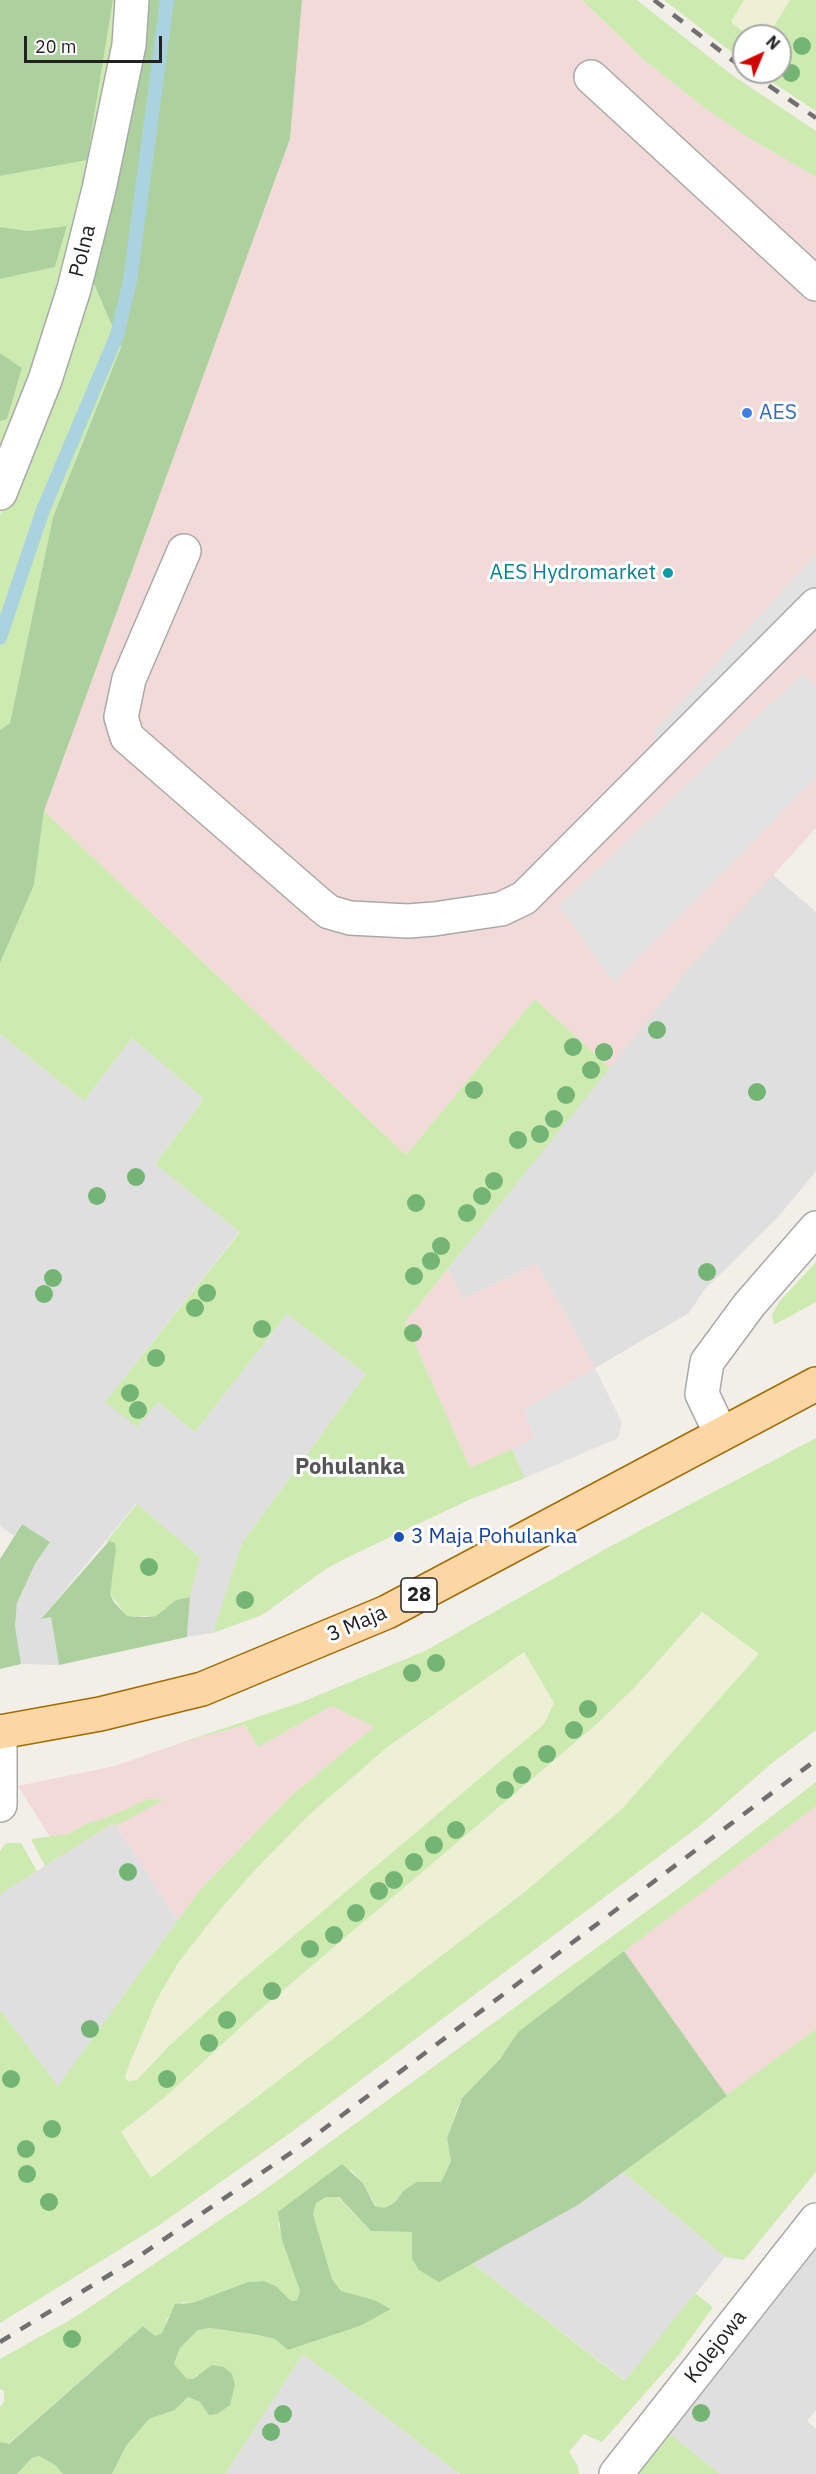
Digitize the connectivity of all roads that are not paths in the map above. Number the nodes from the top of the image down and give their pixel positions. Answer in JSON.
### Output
{"nodes":[{"id":1,"x":132,"y":0,"type":"edge"},
{"id":2,"x":591,"y":77,"type":"dead end"},
{"id":3,"x":816,"y":284,"type":"edge"},
{"id":4,"x":0,"y":493,"type":"edge"},
{"id":5,"x":184,"y":551,"type":"dead end"},
{"id":6,"x":816,"y":605,"type":"edge"},
{"id":7,"x":816,"y":1228,"type":"edge"},
{"id":8,"x":816,"y":1384,"type":"edge"},
{"id":9,"x":721,"y":1434,"type":"junction"},
{"id":10,"x":0,"y":1732,"type":"edge"},
{"id":11,"x":0,"y":1805,"type":"edge"},
{"id":12,"x":816,"y":2220,"type":"edge"},
{"id":13,"x":616,"y":2474,"type":"edge"}],
"edges":[{"from":1,"to":4,"type":"street","name":"Polna"},
{"from":2,"to":3,"type":"street"},
{"from":5,"to":6,"type":"street"},
{"from":7,"to":9,"type":"street"},
{"from":8,"to":9,"type":"main road","name":"3 Maja","number":"28"},
{"from":9,"to":10,"type":"main road","name":"3 Maja","number":"28"},
{"from":10,"to":11,"type":"street"},
{"from":12,"to":13,"type":"street","name":"Kolejowa"}]}
